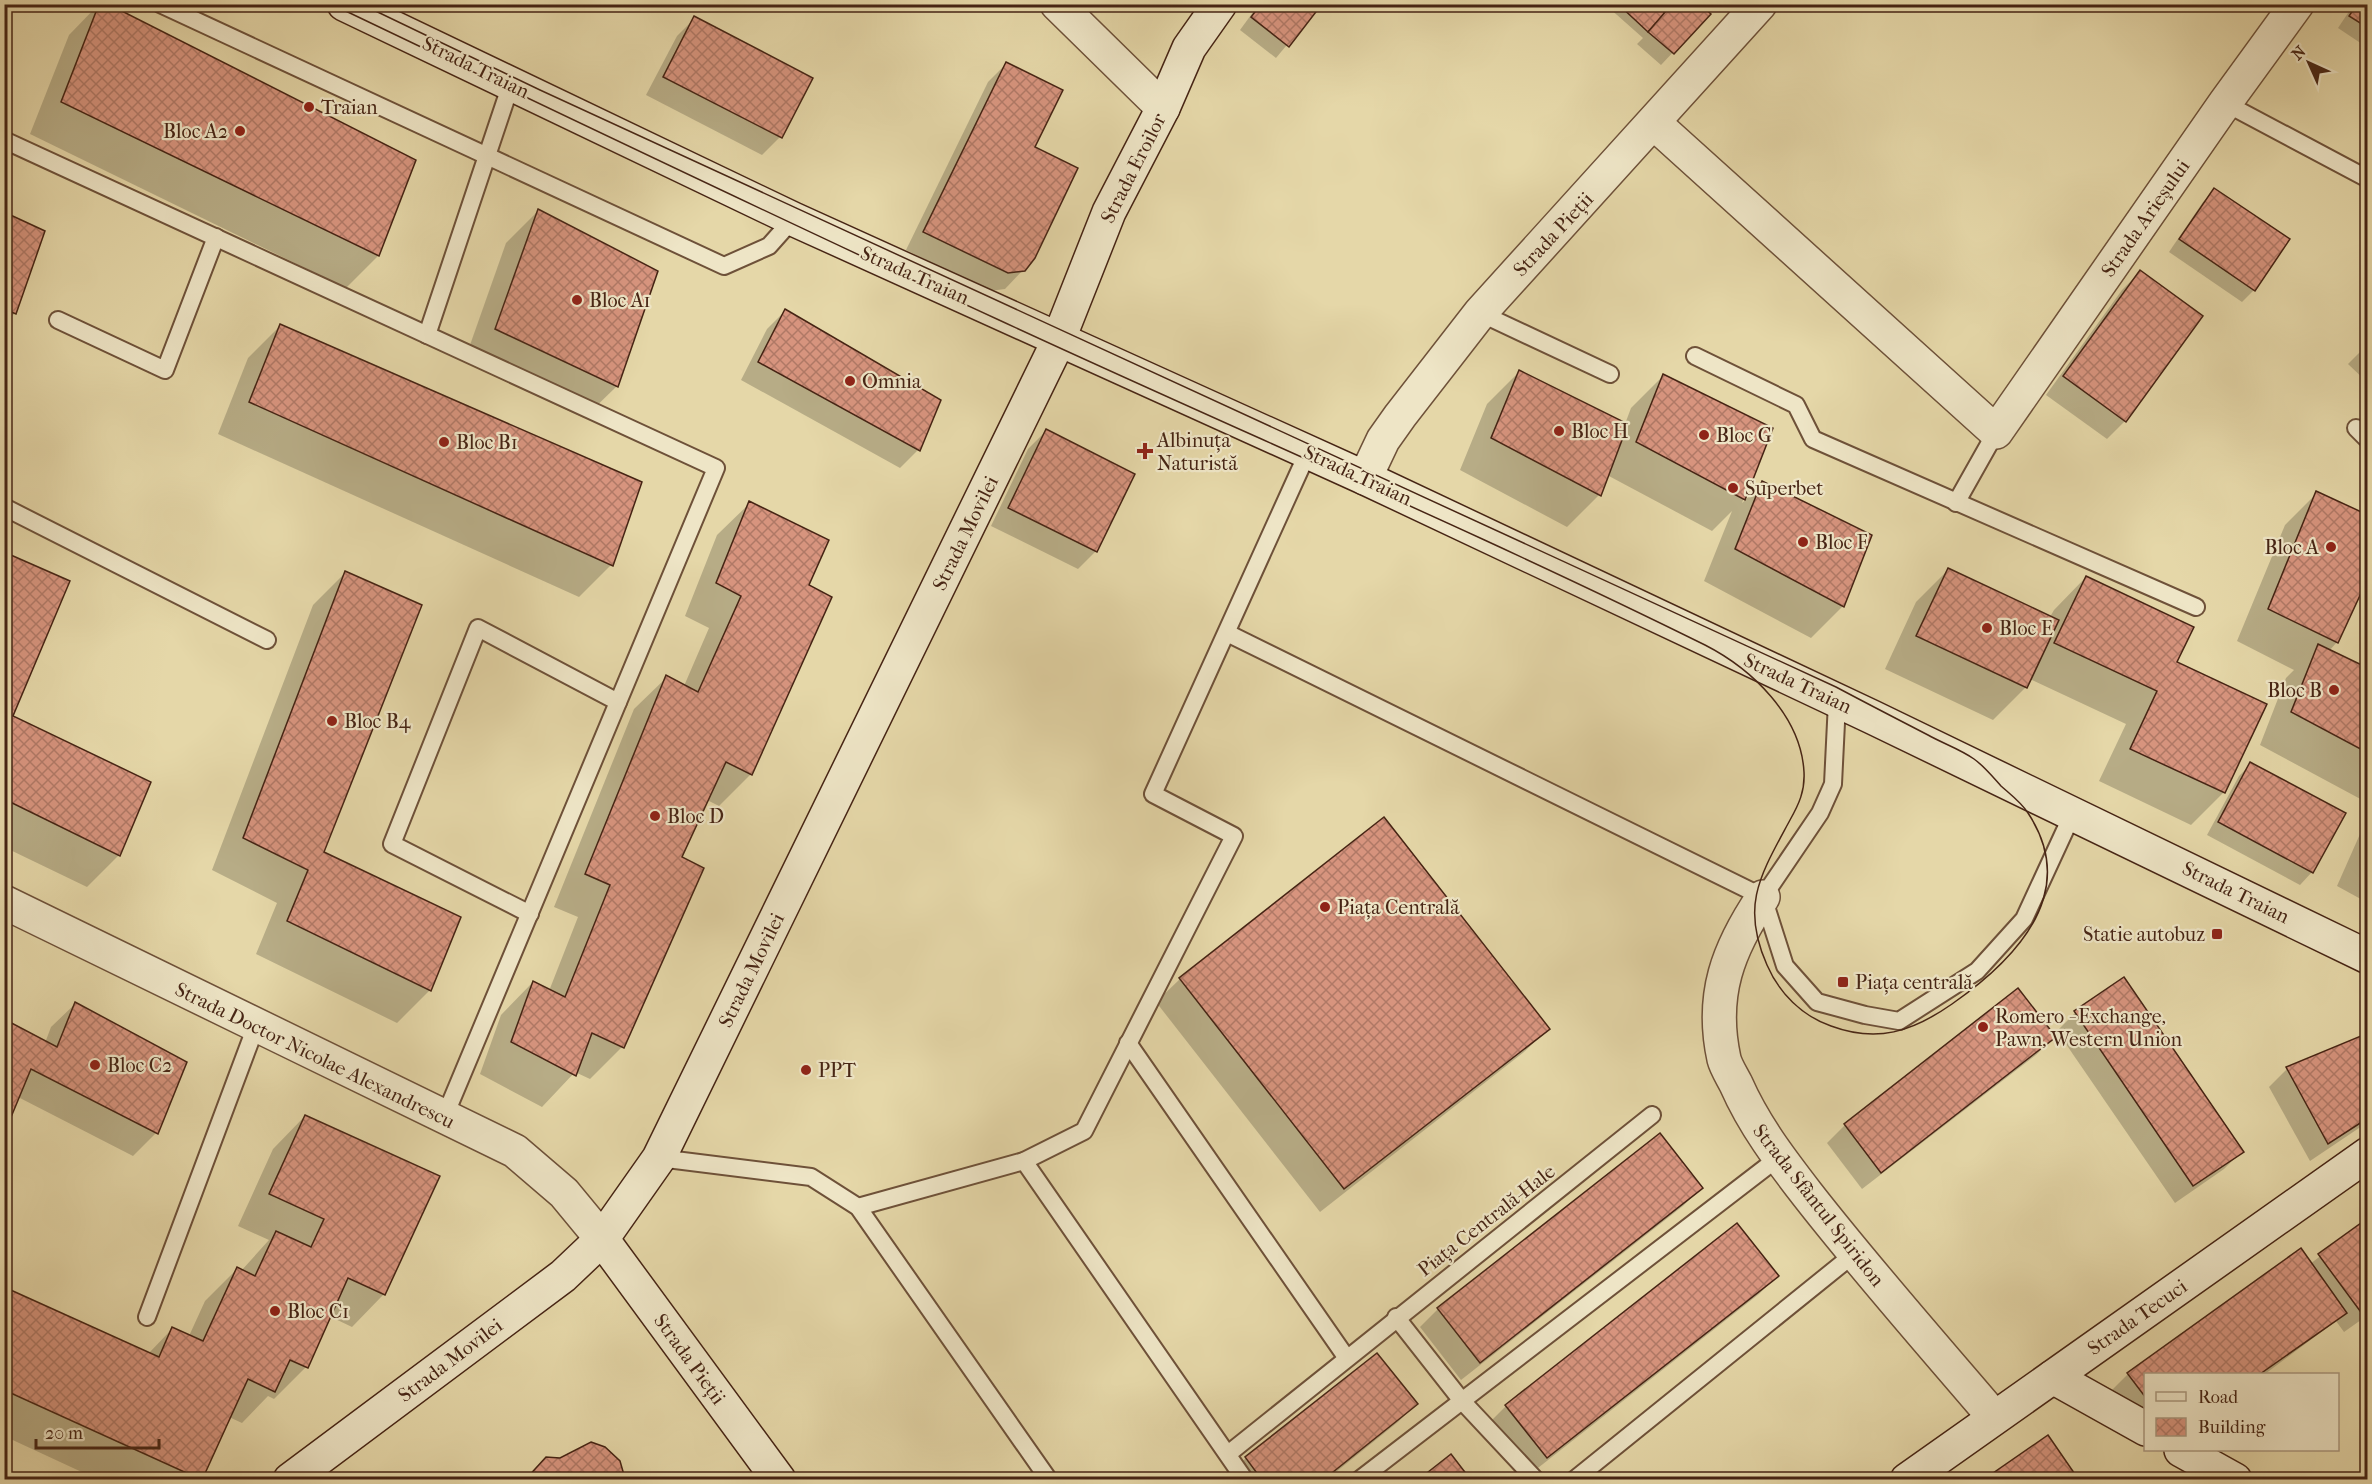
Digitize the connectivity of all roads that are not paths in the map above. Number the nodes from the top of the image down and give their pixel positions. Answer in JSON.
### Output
{"nodes":[{"id":1,"x":160,"y":4,"type":"edge"},
{"id":2,"x":344,"y":4,"type":"edge"},
{"id":3,"x":1057,"y":4,"type":"edge"},
{"id":4,"x":1220,"y":4,"type":"edge"},
{"id":5,"x":1760,"y":4,"type":"edge"},
{"id":6,"x":2297,"y":4,"type":"edge"},
{"id":7,"x":511,"y":84,"type":"junction"},
{"id":8,"x":2225,"y":103,"type":"junction"},
{"id":9,"x":1163,"y":108,"type":"junction"},
{"id":10,"x":1654,"y":123,"type":"junction"},
{"id":11,"x":4,"y":140,"type":"edge"},
{"id":12,"x":488,"y":156,"type":"junction"},
{"id":13,"x":2367,"y":179,"type":"edge"},
{"id":14,"x":793,"y":219,"type":"junction"},
{"id":15,"x":216,"y":237,"type":"junction"},
{"id":16,"x":1480,"y":313,"type":"junction"},
{"id":17,"x":58,"y":320,"type":"dead end"},
{"id":18,"x":427,"y":335,"type":"junction"},
{"id":19,"x":1059,"y":338,"type":"junction"},
{"id":20,"x":1695,"y":356,"type":"dead end"},
{"id":21,"x":1610,"y":374,"type":"dead end"},
{"id":22,"x":1996,"y":432,"type":"junction"},
{"id":23,"x":1308,"y":452,"type":"junction"},
{"id":24,"x":1365,"y":478,"type":"junction"},
{"id":25,"x":1956,"y":503,"type":"junction"},
{"id":26,"x":4,"y":507,"type":"edge"},
{"id":27,"x":2196,"y":607,"type":"dead end"},
{"id":28,"x":1227,"y":633,"type":"junction"},
{"id":29,"x":267,"y":640,"type":"dead end"},
{"id":30,"x":618,"y":702,"type":"junction"},
{"id":31,"x":1837,"y":702,"type":"junction"},
{"id":32,"x":2073,"y":813,"type":"junction"},
{"id":33,"x":1763,"y":897,"type":"junction"},
{"id":34,"x":4,"y":902,"type":"edge"},
{"id":35,"x":530,"y":914,"type":"junction"},
{"id":36,"x":2367,"y":957,"type":"edge"},
{"id":37,"x":256,"y":1026,"type":"junction"},
{"id":38,"x":1128,"y":1043,"type":"junction"},
{"id":39,"x":1652,"y":1115,"type":"dead end"},
{"id":40,"x":444,"y":1118,"type":"junction"},
{"id":41,"x":2367,"y":1154,"type":"edge"},
{"id":42,"x":659,"y":1158,"type":"junction"},
{"id":43,"x":1778,"y":1158,"type":"junction"},
{"id":44,"x":1024,"y":1161,"type":"junction"},
{"id":45,"x":858,"y":1207,"type":"junction"},
{"id":46,"x":602,"y":1239,"type":"junction"},
{"id":47,"x":1854,"y":1254,"type":"junction"},
{"id":48,"x":147,"y":1317,"type":"dead end"},
{"id":49,"x":1396,"y":1317,"type":"junction"},
{"id":50,"x":1346,"y":1357,"type":"junction"},
{"id":51,"x":2053,"y":1377,"type":"junction"},
{"id":52,"x":1462,"y":1401,"type":"junction"},
{"id":53,"x":1994,"y":1417,"type":"junction"},
{"id":54,"x":2144,"y":1428,"type":"edge"},
{"id":55,"x":2185,"y":1451,"type":"edge"},
{"id":56,"x":1228,"y":1454,"type":"junction"},
{"id":57,"x":290,"y":1479,"type":"edge"},
{"id":58,"x":779,"y":1479,"type":"edge"},
{"id":59,"x":1049,"y":1479,"type":"edge"},
{"id":60,"x":1245,"y":1479,"type":"edge"},
{"id":61,"x":1359,"y":1479,"type":"edge"},
{"id":62,"x":1536,"y":1479,"type":"edge"},
{"id":63,"x":1574,"y":1479,"type":"edge"},
{"id":64,"x":1907,"y":1479,"type":"edge"},
{"id":65,"x":2235,"y":1479,"type":"edge"}],
"edges":[{"from":1,"to":12,"type":"lane"},
{"from":2,"to":7,"type":"street","name":"Strada Traian"},
{"from":3,"to":9,"type":"street"},
{"from":4,"to":9,"type":"street","name":"Strada Eroilor"},
{"from":5,"to":10,"type":"street","name":"Strada Pieții"},
{"from":6,"to":8,"type":"street","name":"Strada Arieșului"},
{"from":7,"to":12,"type":"lane"},
{"from":7,"to":14,"type":"street","name":"Strada Traian"},
{"from":8,"to":13,"type":"lane"},
{"from":8,"to":22,"type":"street","name":"Strada Arieșului"},
{"from":9,"to":19,"type":"street","name":"Strada Eroilor"},
{"from":10,"to":16,"type":"street","name":"Strada Pieții"},
{"from":10,"to":22,"type":"street"},
{"from":11,"to":15,"type":"lane"},
{"from":12,"to":14,"type":"lane"},
{"from":12,"to":18,"type":"lane"},
{"from":14,"to":19,"type":"street","name":"Strada Traian"},
{"from":15,"to":17,"type":"lane"},
{"from":15,"to":18,"type":"lane"},
{"from":16,"to":21,"type":"lane"},
{"from":16,"to":24,"type":"street","name":"Strada Pieții"},
{"from":18,"to":30,"type":"lane"},
{"from":19,"to":23,"type":"street","name":"Strada Traian"},
{"from":19,"to":42,"type":"street","name":"Strada Movilei"},
{"from":20,"to":25,"type":"lane"},
{"from":22,"to":25,"type":"lane"},
{"from":23,"to":24,"type":"street","name":"Strada Traian"},
{"from":23,"to":28,"type":"lane"},
{"from":24,"to":31,"type":"street","name":"Strada Traian"},
{"from":25,"to":27,"type":"lane"},
{"from":26,"to":29,"type":"lane"},
{"from":28,"to":33,"type":"lane"},
{"from":28,"to":38,"type":"lane"},
{"from":30,"to":35,"type":"lane"},
{"from":30,"to":35,"type":"lane"},
{"from":31,"to":32,"type":"street","name":"Strada Traian"},
{"from":31,"to":33,"type":"lane"},
{"from":32,"to":33,"type":"lane"},
{"from":32,"to":36,"type":"street","name":"Strada Traian"},
{"from":33,"to":43,"type":"street","name":"Strada Sfântul Spiridon"},
{"from":34,"to":37,"type":"street","name":"Strada Doctor Nicolae Alexandrescu"},
{"from":35,"to":40,"type":"lane"},
{"from":37,"to":40,"type":"street","name":"Strada Doctor Nicolae Alexandrescu"},
{"from":37,"to":48,"type":"lane"},
{"from":38,"to":44,"type":"lane"},
{"from":38,"to":50,"type":"lane"},
{"from":39,"to":49,"type":"lane","name":"Piața Centrală-Hale"},
{"from":40,"to":46,"type":"street","name":"Strada Doctor Nicolae Alexandrescu"},
{"from":41,"to":51,"type":"street","name":"Strada Tecuci"},
{"from":42,"to":45,"type":"lane"},
{"from":42,"to":46,"type":"street","name":"Strada Movilei"},
{"from":43,"to":47,"type":"street","name":"Strada Sfântul Spiridon"},
{"from":43,"to":52,"type":"lane"},
{"from":44,"to":45,"type":"lane"},
{"from":44,"to":56,"type":"lane"},
{"from":45,"to":59,"type":"lane"},
{"from":46,"to":57,"type":"street","name":"Strada Movilei"},
{"from":46,"to":58,"type":"street","name":"Strada Pieții"},
{"from":47,"to":53,"type":"street","name":"Strada Sfântul Spiridon"},
{"from":47,"to":63,"type":"lane"},
{"from":49,"to":50,"type":"lane","name":"Piața Centrală-Hale"},
{"from":49,"to":52,"type":"lane"},
{"from":50,"to":56,"type":"lane","name":"Piața Centrală-Hale"},
{"from":51,"to":53,"type":"street","name":"Strada Tecuci"},
{"from":51,"to":54,"type":"street"},
{"from":52,"to":61,"type":"lane"},
{"from":52,"to":62,"type":"lane"},
{"from":53,"to":64,"type":"street","name":"Strada Tecuci"},
{"from":55,"to":65,"type":"street"},
{"from":56,"to":60,"type":"lane"}]}
